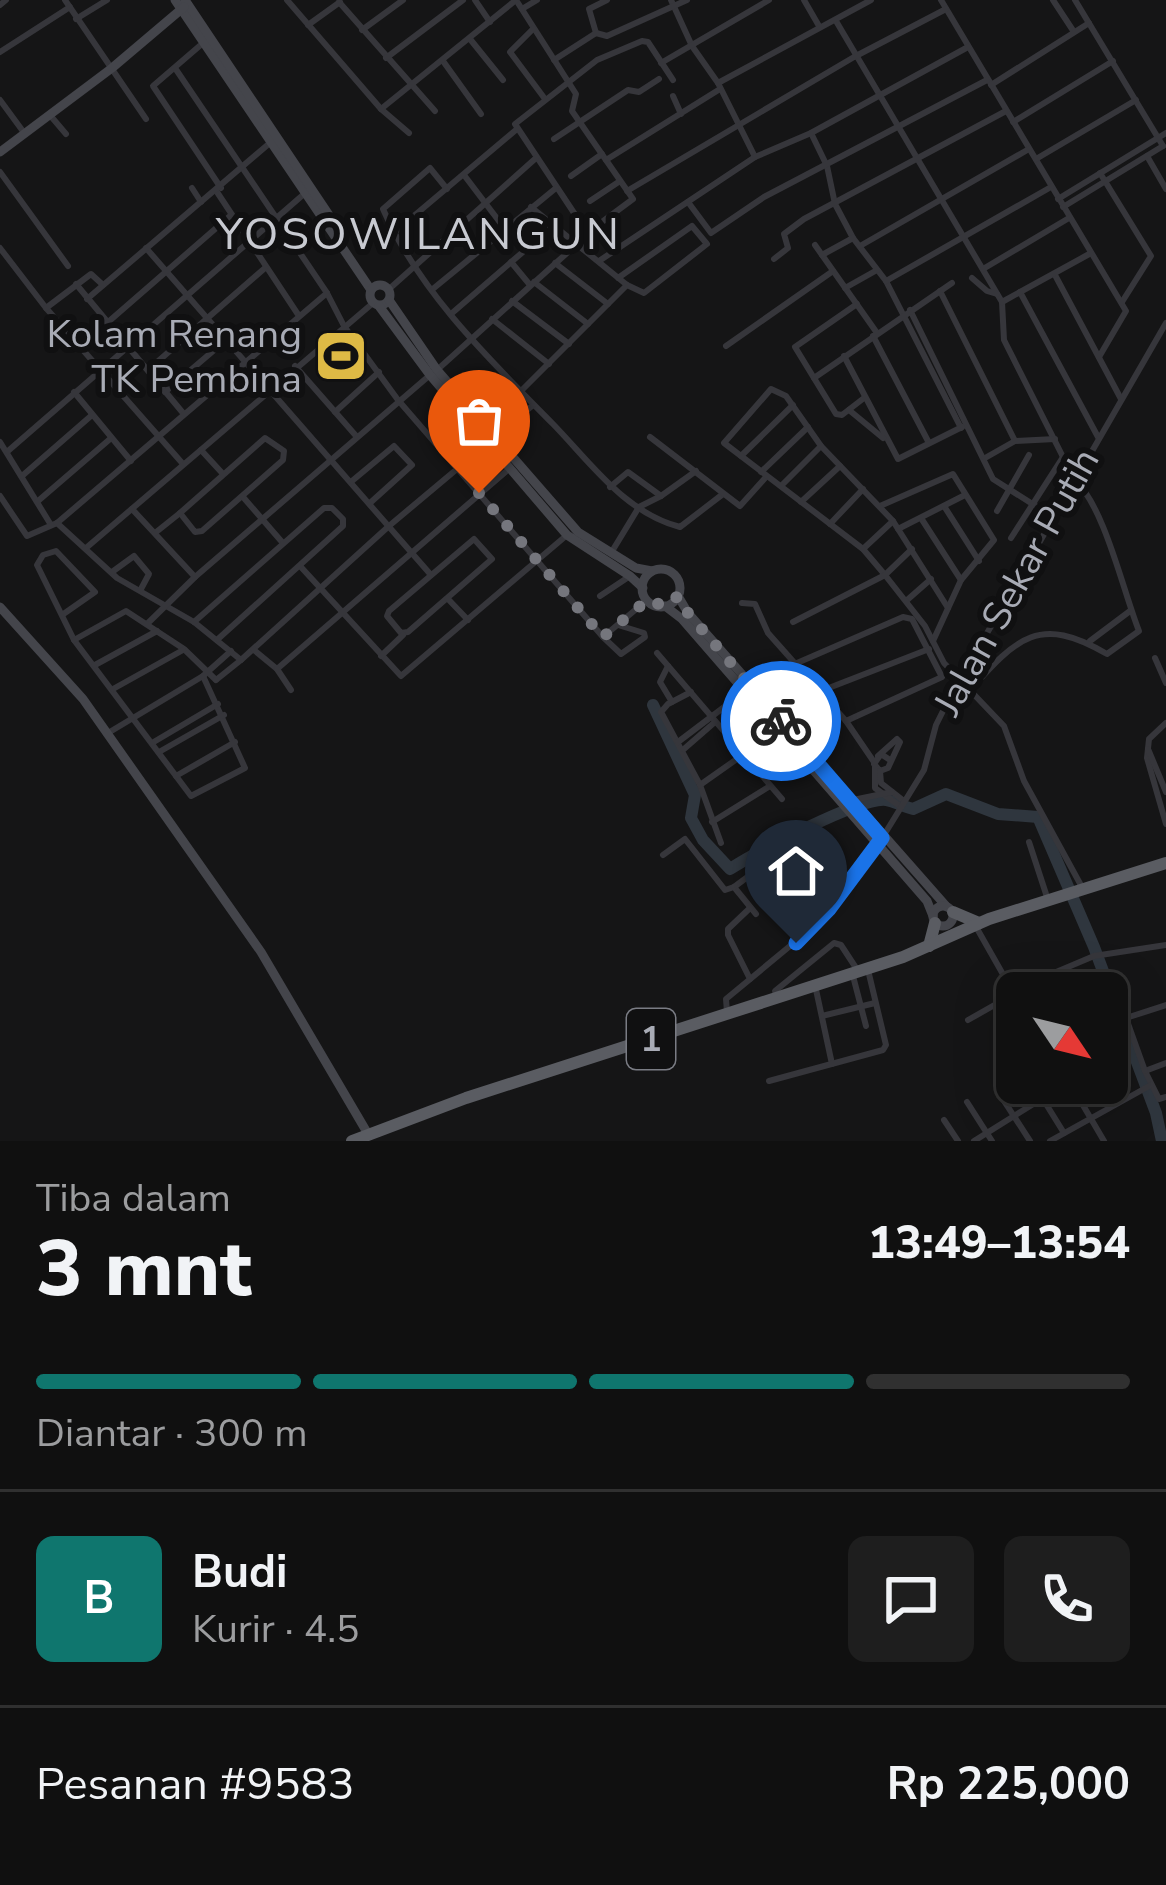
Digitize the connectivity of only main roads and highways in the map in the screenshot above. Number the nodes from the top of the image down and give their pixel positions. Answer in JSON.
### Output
{"nodes":[{"id":1,"x":184,"y":3,"type":"edge"},
{"id":2,"x":247,"y":100,"type":"junction"},
{"id":3,"x":0,"y":152,"type":"edge"},
{"id":4,"x":308,"y":191,"type":"junction"},
{"id":5,"x":373,"y":288,"type":"junction"},
{"id":6,"x":382,"y":300,"type":"junction"},
{"id":7,"x":492,"y":440,"type":"junction"},
{"id":8,"x":545,"y":503,"type":"junction"},
{"id":9,"x":652,"y":571,"type":"junction"},
{"id":10,"x":645,"y":594,"type":"junction"},
{"id":11,"x":678,"y":596,"type":"junction"},
{"id":12,"x":665,"y":606,"type":"junction"},
{"id":13,"x":0,"y":607,"type":"edge"},
{"id":14,"x":748,"y":688,"type":"junction"},
{"id":15,"x":880,"y":842,"type":"junction"},
{"id":16,"x":1166,"y":863,"type":"edge"},
{"id":17,"x":951,"y":912,"type":"junction"},
{"id":18,"x":977,"y":924,"type":"junction"},
{"id":19,"x":943,"y":927,"type":"junction"},
{"id":20,"x":370,"y":1137,"type":"edge"},
{"id":21,"x":352,"y":1141,"type":"edge"}],
"edges":[{"from":1,"to":2,"type":"main road"},
{"from":1,"to":2,"type":"main road"},
{"from":1,"to":3,"type":"main road"},
{"from":2,"to":4,"type":"main road"},
{"from":2,"to":4,"type":"main road"},
{"from":4,"to":5,"type":"main road"},
{"from":5,"to":6,"type":"main road"},
{"from":5,"to":6,"type":"main road"},
{"from":6,"to":7,"type":"main road"},
{"from":7,"to":8,"type":"main road"},
{"from":7,"to":8,"type":"main road"},
{"from":8,"to":9,"type":"main road"},
{"from":8,"to":10,"type":"main road"},
{"from":9,"to":10,"type":"main road"},
{"from":9,"to":11,"type":"main road"},
{"from":10,"to":12,"type":"main road"},
{"from":11,"to":12,"type":"main road"},
{"from":11,"to":14,"type":"main road"},
{"from":12,"to":14,"type":"main road"},
{"from":13,"to":20,"type":"main road"},
{"from":14,"to":15,"type":"main road"},
{"from":15,"to":17,"type":"main road"},
{"from":15,"to":19,"type":"main road"},
{"from":16,"to":18,"type":"highway"},
{"from":17,"to":18,"type":"highway"},
{"from":17,"to":19,"type":"main road"},
{"from":17,"to":19,"type":"main road"},
{"from":18,"to":19,"type":"highway"},
{"from":19,"to":20,"type":"highway","number":"1"},
{"from":20,"to":21,"type":"highway","number":"1"}]}
